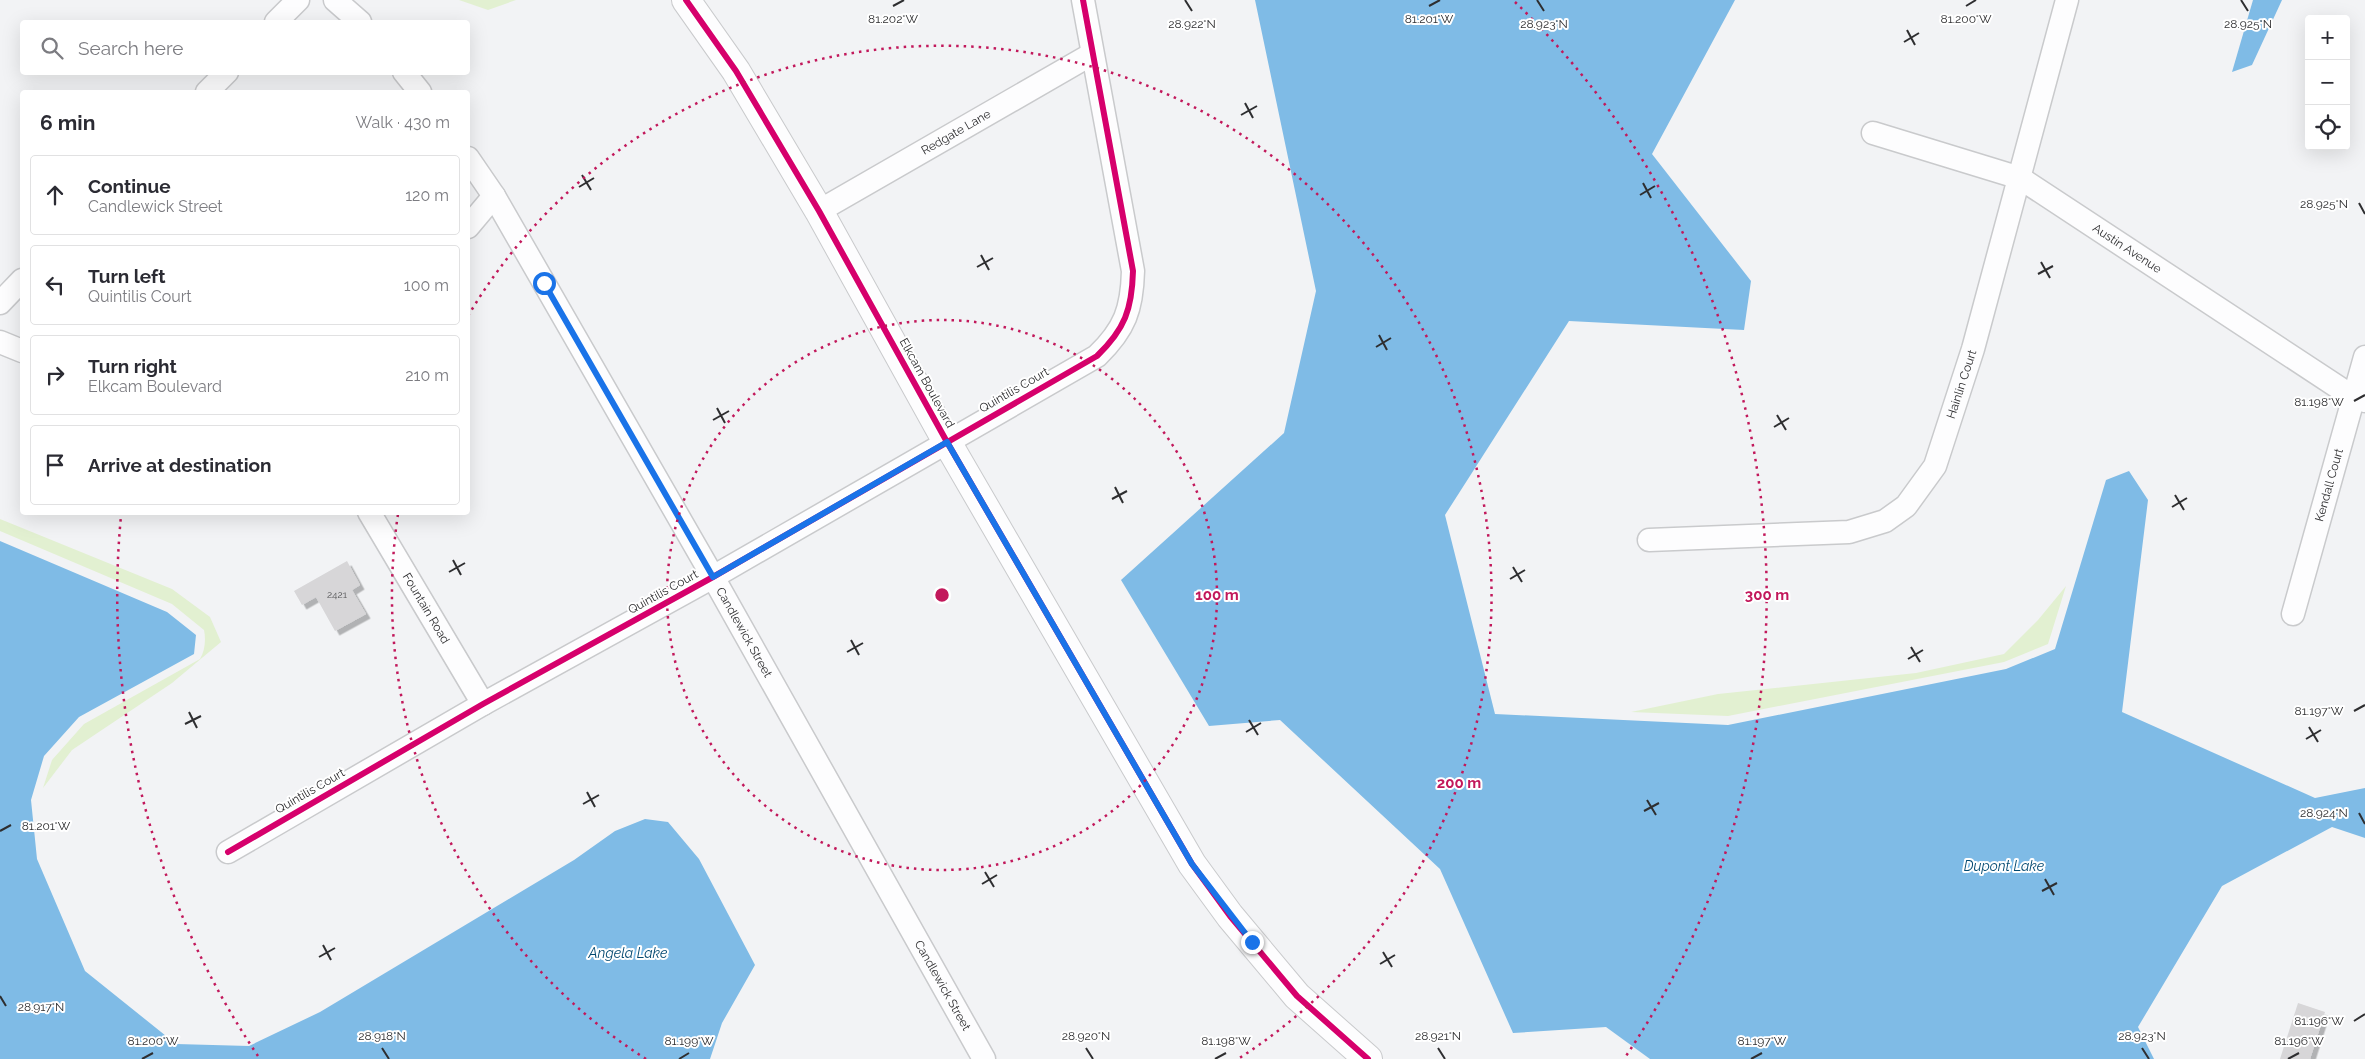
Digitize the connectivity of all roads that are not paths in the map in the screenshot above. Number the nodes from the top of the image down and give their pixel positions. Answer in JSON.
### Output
{"nodes":[{"id":1,"x":298,"y":0,"type":"edge"},
{"id":2,"x":335,"y":0,"type":"edge"},
{"id":3,"x":686,"y":0,"type":"edge"},
{"id":4,"x":1083,"y":0,"type":"edge"},
{"id":5,"x":2067,"y":0,"type":"edge"},
{"id":6,"x":278,"y":20,"type":"edge"},
{"id":7,"x":358,"y":20,"type":"edge"},
{"id":8,"x":1092,"y":54,"type":"junction"},
{"id":9,"x":224,"y":75,"type":"edge"},
{"id":10,"x":406,"y":75,"type":"edge"},
{"id":11,"x":209,"y":90,"type":"edge"},
{"id":12,"x":418,"y":90,"type":"edge"},
{"id":13,"x":1873,"y":133,"type":"dead end"},
{"id":14,"x":470,"y":161,"type":"edge"},
{"id":15,"x":2020,"y":178,"type":"junction"},
{"id":16,"x":494,"y":196,"type":"junction"},
{"id":17,"x":819,"y":211,"type":"junction"},
{"id":18,"x":470,"y":225,"type":"edge"},
{"id":19,"x":20,"y":282,"type":"edge"},
{"id":20,"x":0,"y":303,"type":"edge"},
{"id":21,"x":0,"y":342,"type":"edge"},
{"id":22,"x":20,"y":350,"type":"edge"},
{"id":23,"x":2365,"y":357,"type":"edge"},
{"id":24,"x":2359,"y":399,"type":"edge"},
{"id":25,"x":947,"y":442,"type":"junction"},
{"id":26,"x":371,"y":515,"type":"edge"},
{"id":27,"x":1649,"y":540,"type":"dead end"},
{"id":28,"x":713,"y":577,"type":"junction"},
{"id":29,"x":2293,"y":614,"type":"dead end"},
{"id":30,"x":483,"y":704,"type":"junction"},
{"id":31,"x":228,"y":852,"type":"dead end"},
{"id":32,"x":984,"y":1059,"type":"edge"},
{"id":33,"x":1368,"y":1059,"type":"edge"}],
"edges":[{"from":1,"to":6,"type":"street"},
{"from":2,"to":7,"type":"street"},
{"from":3,"to":17,"type":"street","name":"Elkcam Boulevard"},
{"from":4,"to":8,"type":"street","name":"Quintilis Court"},
{"from":5,"to":15,"type":"street","name":"Hainlin Court"},
{"from":8,"to":17,"type":"street","name":"Redgate Lane"},
{"from":8,"to":25,"type":"street","name":"Quintilis Court"},
{"from":9,"to":11,"type":"street"},
{"from":10,"to":12,"type":"street"},
{"from":13,"to":15,"type":"street","name":"Austin Avenue"},
{"from":14,"to":16,"type":"street","name":"Candlewick Street"},
{"from":15,"to":24,"type":"street","name":"Austin Avenue"},
{"from":15,"to":27,"type":"street","name":"Hainlin Court"},
{"from":16,"to":18,"type":"street"},
{"from":16,"to":28,"type":"street","name":"Candlewick Street"},
{"from":17,"to":25,"type":"street","name":"Elkcam Boulevard"},
{"from":19,"to":20,"type":"street"},
{"from":21,"to":22,"type":"street"},
{"from":23,"to":24,"type":"street","name":"Kendall Court"},
{"from":24,"to":29,"type":"street","name":"Kendall Court"},
{"from":25,"to":28,"type":"street","name":"Quintilis Court"},
{"from":25,"to":33,"type":"street","name":"Elkcam Boulevard"},
{"from":26,"to":30,"type":"street","name":"Fountain Road"},
{"from":28,"to":30,"type":"street","name":"Quintilis Court"},
{"from":28,"to":32,"type":"street","name":"Candlewick Street"},
{"from":30,"to":31,"type":"street","name":"Quintilis Court"}]}
